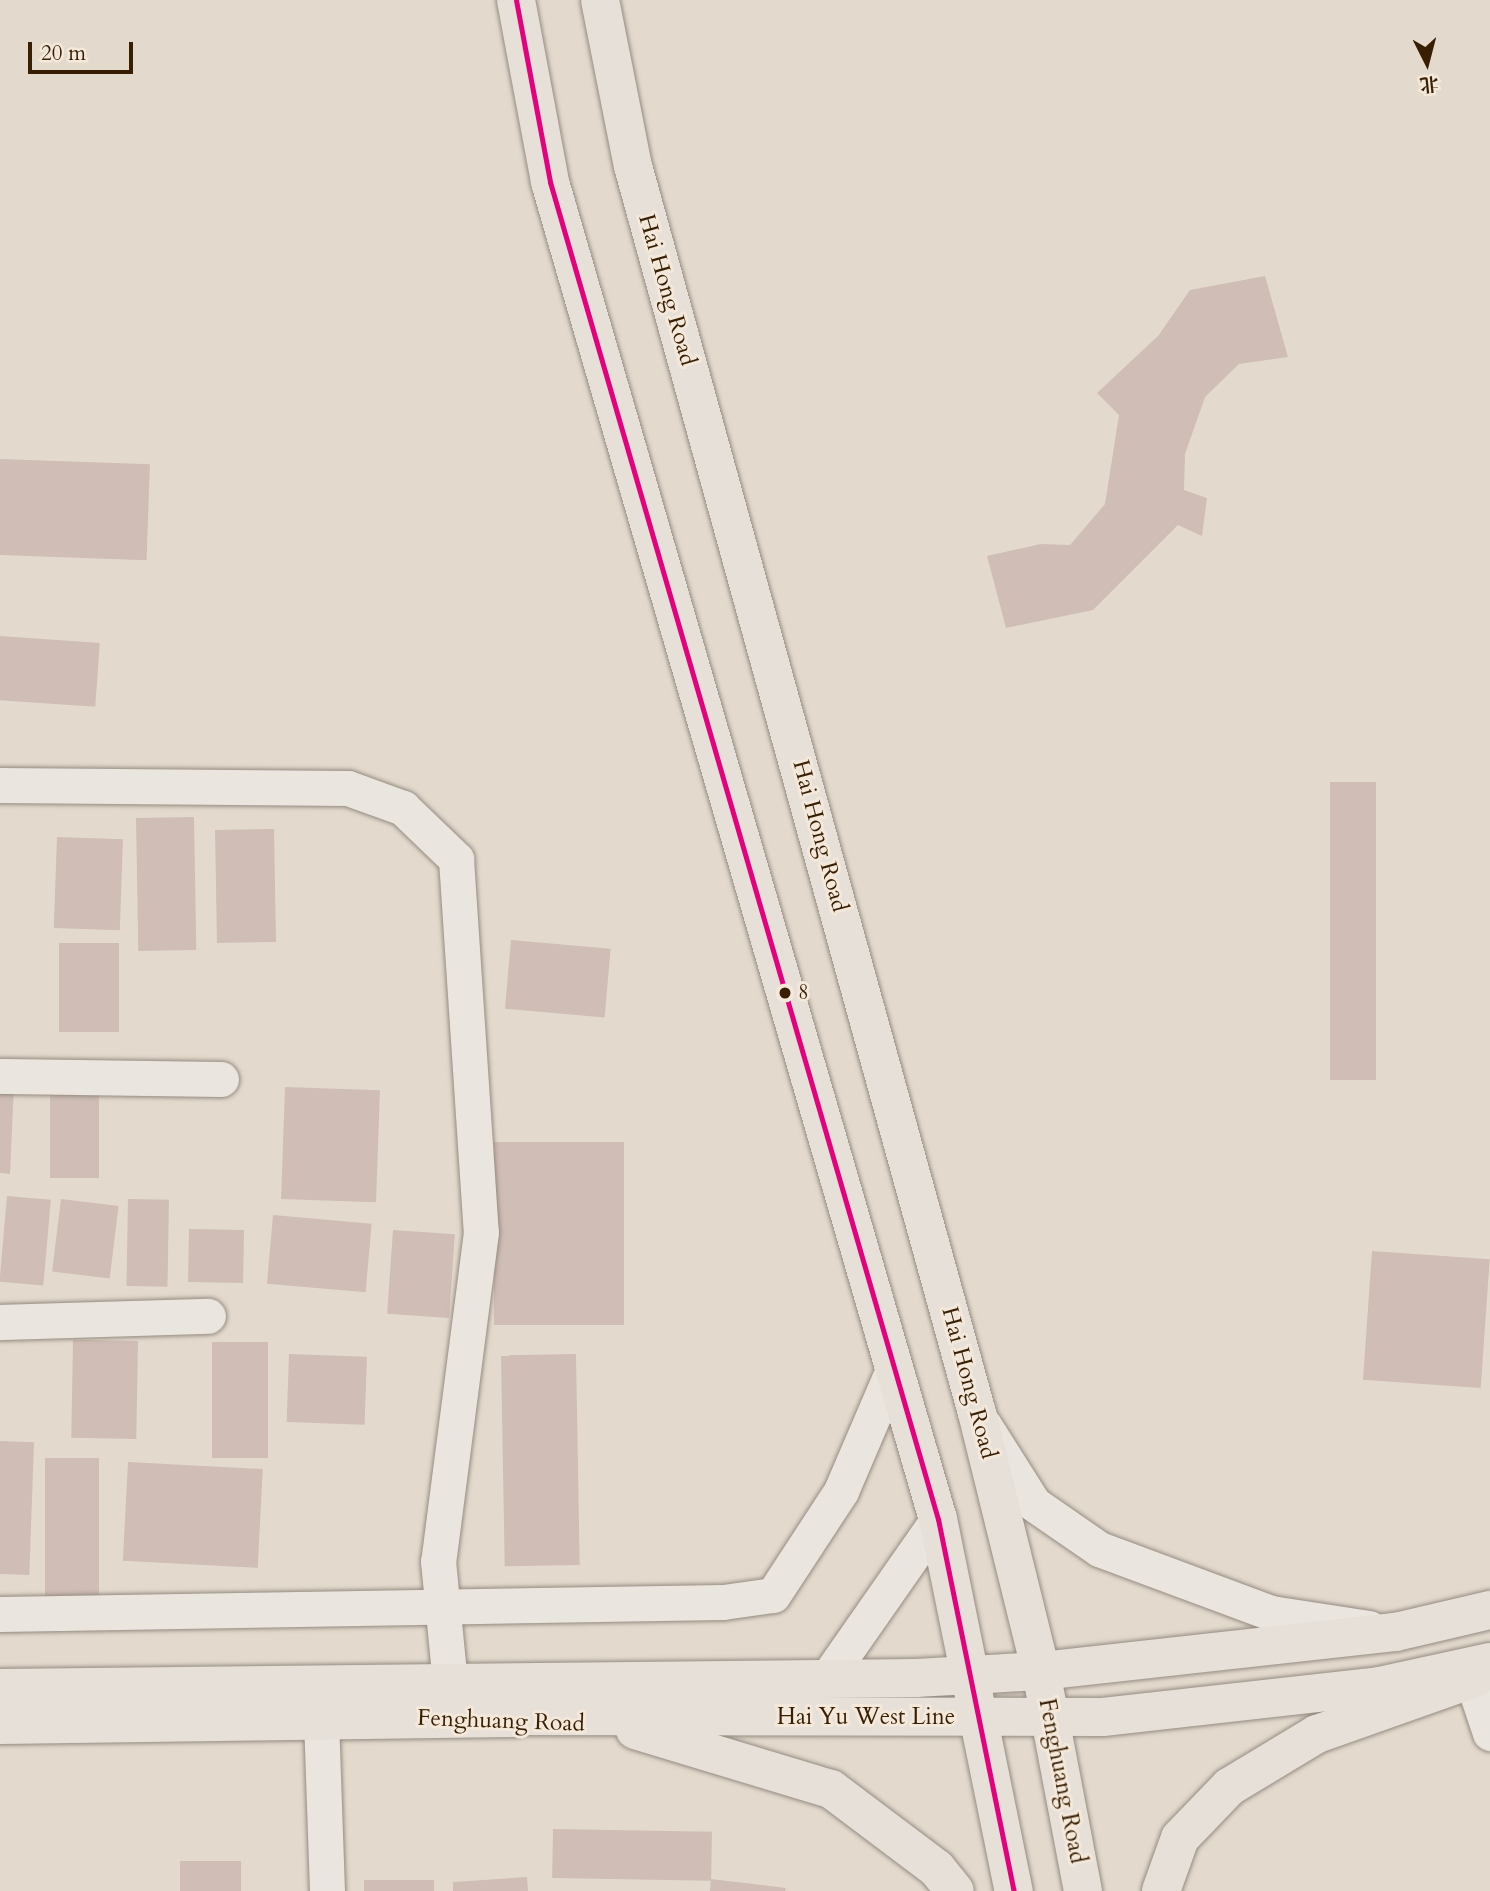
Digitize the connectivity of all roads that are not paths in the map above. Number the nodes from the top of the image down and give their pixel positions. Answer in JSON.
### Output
{"nodes":[{"id":1,"x":516,"y":0,"type":"edge"},
{"id":2,"x":600,"y":0,"type":"edge"},
{"id":3,"x":0,"y":785,"type":"edge"},
{"id":4,"x":0,"y":1076,"type":"edge"},
{"id":5,"x":221,"y":1079,"type":"dead end"},
{"id":6,"x":208,"y":1316,"type":"dead end"},
{"id":7,"x":0,"y":1322,"type":"edge"},
{"id":8,"x":892,"y":1372,"type":"junction"},
{"id":9,"x":977,"y":1413,"type":"junction"},
{"id":10,"x":938,"y":1519,"type":"junction"},
{"id":11,"x":442,"y":1607,"type":"junction"},
{"id":12,"x":1490,"y":1610,"type":"edge"},
{"id":13,"x":0,"y":1614,"type":"edge"},
{"id":14,"x":1396,"y":1632,"type":"junction"},
{"id":15,"x":1041,"y":1671,"type":"junction"},
{"id":16,"x":1484,"y":1671,"type":"edge"},
{"id":17,"x":972,"y":1673,"type":"junction"},
{"id":18,"x":827,"y":1678,"type":"junction"},
{"id":19,"x":916,"y":1678,"type":"joint"},
{"id":20,"x":450,"y":1683,"type":"junction"},
{"id":21,"x":0,"y":1688,"type":"edge"},
{"id":22,"x":490,"y":1716,"type":"junction"},
{"id":23,"x":980,"y":1717,"type":"junction"},
{"id":24,"x":1050,"y":1717,"type":"junction"},
{"id":25,"x":321,"y":1719,"type":"junction"},
{"id":26,"x":0,"y":1725,"type":"edge"},
{"id":27,"x":1490,"y":1733,"type":"edge"},
{"id":28,"x":327,"y":1891,"type":"edge"},
{"id":29,"x":955,"y":1891,"type":"edge"},
{"id":30,"x":1014,"y":1891,"type":"edge"},
{"id":31,"x":1083,"y":1891,"type":"edge"},
{"id":32,"x":1161,"y":1891,"type":"edge"}],
"edges":[{"from":1,"to":8,"type":"main road"},
{"from":2,"to":9,"type":"main road","name":"Hai Hong Road"},
{"from":3,"to":11,"type":"street"},
{"from":4,"to":5,"type":"street"},
{"from":6,"to":7,"type":"street"},
{"from":8,"to":10,"type":"main road"},
{"from":8,"to":11,"type":"street"},
{"from":9,"to":14,"type":"street"},
{"from":9,"to":15,"type":"main road","name":"Hai Hong Road"},
{"from":10,"to":17,"type":"main road"},
{"from":10,"to":18,"type":"street"},
{"from":11,"to":13,"type":"street"},
{"from":11,"to":20,"type":"street"},
{"from":12,"to":14,"type":"main road","name":"Hai Yu West Line"},
{"from":14,"to":15,"type":"main road","name":"Hai Yu West Line"},
{"from":15,"to":17,"type":"main road","name":"Hai Yu West Line"},
{"from":15,"to":24,"type":"main road","name":"Fenghuang Road"},
{"from":16,"to":24,"type":"main road","name":"Hai Yu West Line"},
{"from":16,"to":27,"type":"street"},
{"from":16,"to":32,"type":"main road"},
{"from":17,"to":19,"type":"main road","name":"Hai Yu West Line"},
{"from":17,"to":23,"type":"main road"},
{"from":18,"to":19,"type":"main road","name":"Fenghuang Road"},
{"from":18,"to":20,"type":"main road","name":"Fenghuang Road"},
{"from":20,"to":21,"type":"main road","name":"Fenghuang Road"},
{"from":22,"to":23,"type":"main road","name":"Hai Yu West Line"},
{"from":22,"to":25,"type":"main road","name":"Fenghuang Road"},
{"from":22,"to":29,"type":"main road","name":"Fenghuang Road"},
{"from":23,"to":24,"type":"main road","name":"Hai Yu West Line"},
{"from":23,"to":30,"type":"main road"},
{"from":24,"to":31,"type":"main road","name":"Fenghuang Road"},
{"from":25,"to":26,"type":"main road","name":"Fenghuang Road"},
{"from":25,"to":28,"type":"street"}]}
